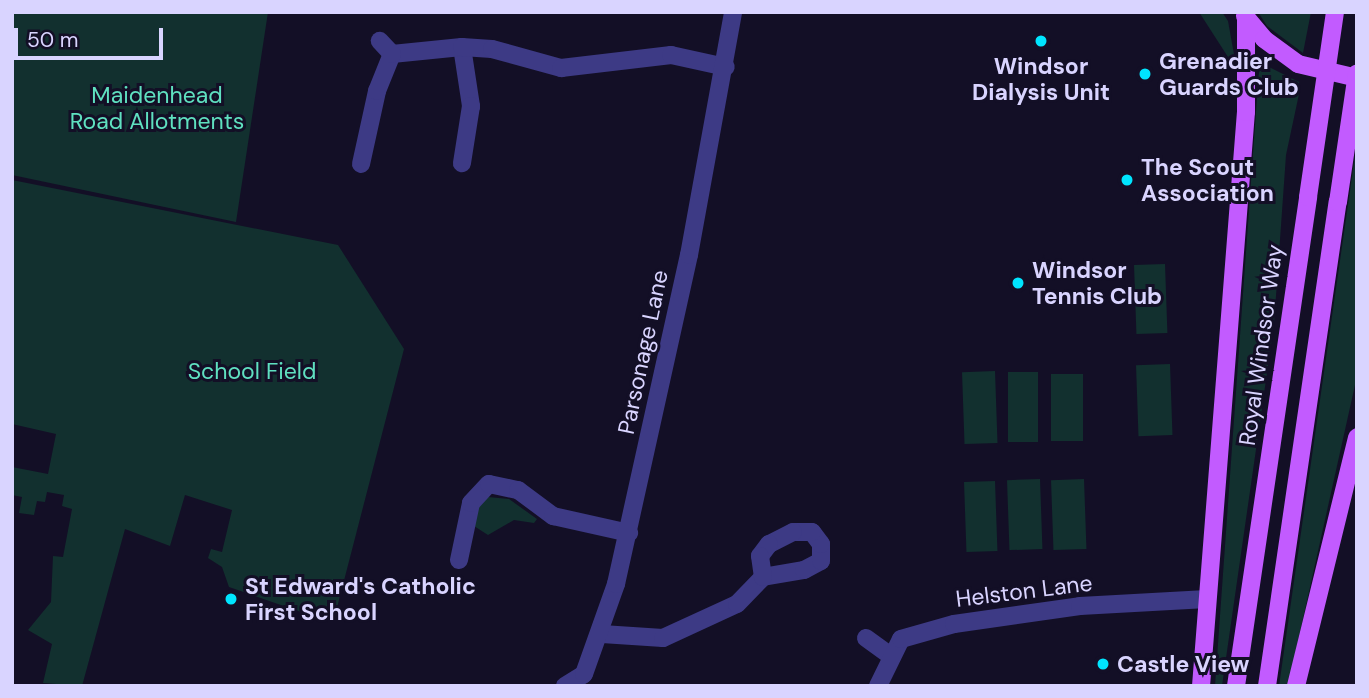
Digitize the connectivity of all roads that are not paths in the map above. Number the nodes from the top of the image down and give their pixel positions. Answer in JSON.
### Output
{"nodes":[{"id":1,"x":733,"y":12,"type":"edge"},
{"id":2,"x":1335,"y":12,"type":"edge"},
{"id":3,"x":1244,"y":15,"type":"edge"},
{"id":4,"x":462,"y":47,"type":"junction"},
{"id":5,"x":726,"y":67,"type":"junction"},
{"id":6,"x":1357,"y":75,"type":"edge"},
{"id":7,"x":462,"y":163,"type":"dead end"},
{"id":8,"x":361,"y":164,"type":"dead end"},
{"id":9,"x":1357,"y":437,"type":"edge"},
{"id":10,"x":629,"y":533,"type":"junction"},
{"id":11,"x":459,"y":561,"type":"dead end"},
{"id":12,"x":763,"y":577,"type":"dead end"},
{"id":13,"x":1207,"y":599,"type":"junction"},
{"id":14,"x":602,"y":634,"type":"junction"},
{"id":15,"x":866,"y":638,"type":"dead end"},
{"id":16,"x":892,"y":657,"type":"junction"},
{"id":17,"x":565,"y":686,"type":"edge"},
{"id":18,"x":878,"y":686,"type":"edge"},
{"id":19,"x":1201,"y":686,"type":"edge"},
{"id":20,"x":1236,"y":686,"type":"edge"},
{"id":21,"x":1267,"y":686,"type":"edge"},
{"id":22,"x":1296,"y":686,"type":"edge"}],
"edges":[{"from":1,"to":5,"type":"street","name":"Parsonage Lane"},
{"from":2,"to":20,"type":"main road","name":"Royal Windsor Way","bridge":true},
{"from":3,"to":6,"type":"main road"},
{"from":3,"to":13,"type":"main road"},
{"from":4,"to":5,"type":"street"},
{"from":4,"to":7,"type":"street"},
{"from":4,"to":8,"type":"street"},
{"from":5,"to":10,"type":"street","name":"Parsonage Lane"},
{"from":6,"to":21,"type":"main road","bridge":true},
{"from":9,"to":22,"type":"main road"},
{"from":10,"to":11,"type":"street"},
{"from":10,"to":14,"type":"street","name":"Parsonage Lane"},
{"from":12,"to":14,"type":"street"},
{"from":13,"to":16,"type":"street","name":"Helston Lane"},
{"from":13,"to":19,"type":"main road"},
{"from":14,"to":17,"type":"street","name":"Parsonage Lane"},
{"from":15,"to":16,"type":"street"},
{"from":16,"to":18,"type":"street","name":"Helston Lane"}]}
